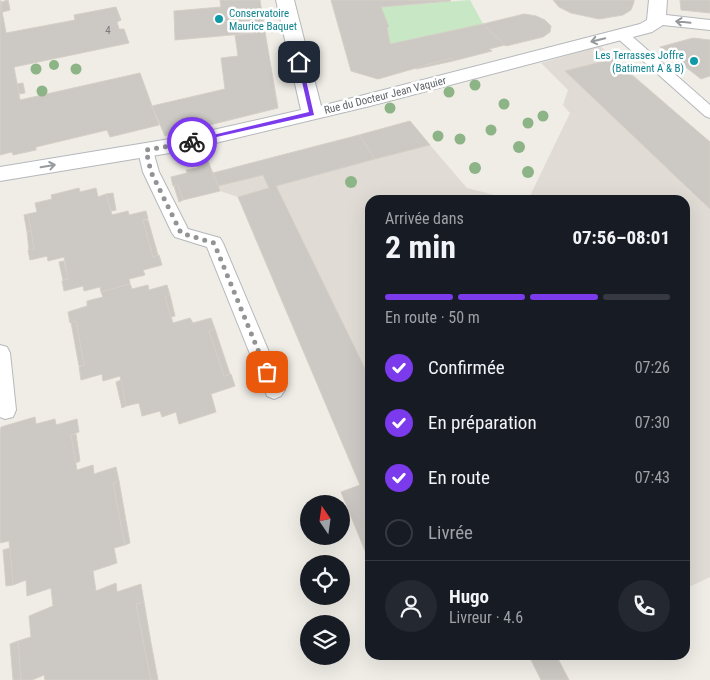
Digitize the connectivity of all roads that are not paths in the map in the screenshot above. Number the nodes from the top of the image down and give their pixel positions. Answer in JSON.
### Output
{"nodes":[{"id":1,"x":285,"y":0,"type":"edge"},
{"id":2,"x":657,"y":10,"type":"edge"},
{"id":3,"x":710,"y":25,"type":"edge"},
{"id":4,"x":621,"y":34,"type":"junction"},
{"id":5,"x":312,"y":113,"type":"junction"},
{"id":6,"x":710,"y":113,"type":"edge"},
{"id":7,"x":146,"y":150,"type":"junction"},
{"id":8,"x":0,"y":174,"type":"edge"},
{"id":9,"x":0,"y":353,"type":"edge"},
{"id":10,"x":274,"y":390,"type":"dead end"},
{"id":11,"x":5,"y":410,"type":"dead end"}],
"edges":[{"from":1,"to":5,"type":"street"},
{"from":3,"to":2,"type":"street","one_way":true},
{"from":2,"to":4,"type":"street","name":"Rue du Docteur Jean Vaquier"},
{"from":4,"to":5,"type":"street","name":"Rue du Docteur Jean Vaquier","one_way":true},
{"from":4,"to":6,"type":"lane"},
{"from":5,"to":7,"type":"street","name":"Rue du Docteur Jean Vaquier"},
{"from":8,"to":7,"type":"street","name":"Rue du Docteur Jean Vaquier","one_way":true},
{"from":7,"to":10,"type":"lane"},
{"from":9,"to":11,"type":"lane"}]}
